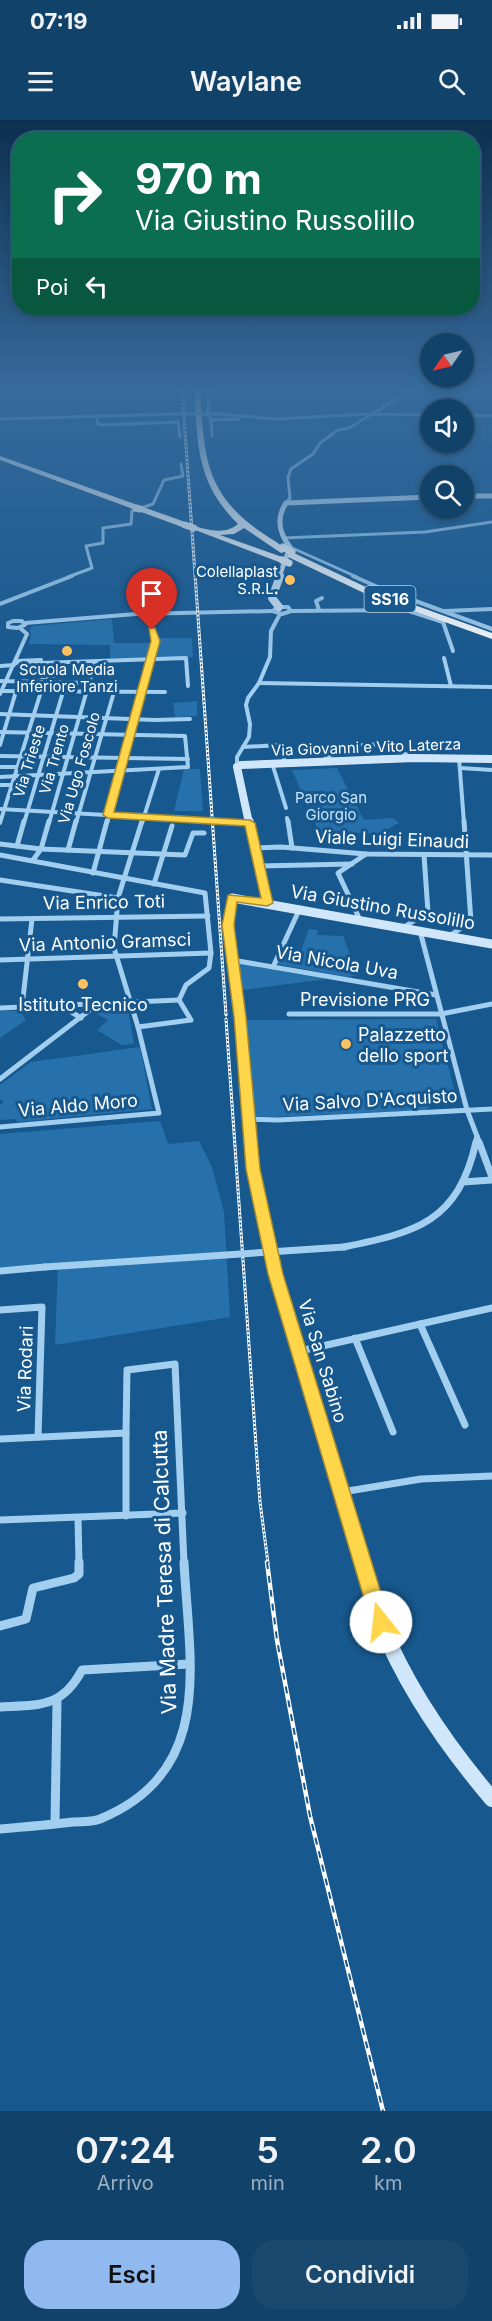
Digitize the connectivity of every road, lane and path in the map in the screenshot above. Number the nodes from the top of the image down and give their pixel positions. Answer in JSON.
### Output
{"nodes":[{"id":1,"x":66,"y":482,"type":"edge"},
{"id":2,"x":163,"y":482,"type":"edge"},
{"id":3,"x":210,"y":482,"type":"edge"},
{"id":4,"x":215,"y":482,"type":"edge"},
{"id":5,"x":288,"y":482,"type":"edge"},
{"id":6,"x":474,"y":496,"type":"edge"},
{"id":7,"x":492,"y":496,"type":"edge"},
{"id":8,"x":420,"y":497,"type":"edge"},
{"id":9,"x":222,"y":500,"type":"junction"},
{"id":10,"x":286,"y":503,"type":"junction"},
{"id":11,"x":492,"y":522,"type":"edge"},
{"id":12,"x":194,"y":528,"type":"junction"},
{"id":13,"x":283,"y":538,"type":"junction"},
{"id":14,"x":287,"y":555,"type":"junction"},
{"id":15,"x":322,"y":598,"type":"dead end"},
{"id":16,"x":0,"y":604,"type":"edge"},
{"id":17,"x":492,"y":609,"type":"edge"},
{"id":18,"x":278,"y":610,"type":"junction"},
{"id":19,"x":319,"y":610,"type":"junction"},
{"id":20,"x":291,"y":611,"type":"junction"},
{"id":21,"x":442,"y":612,"type":"junction"},
{"id":22,"x":25,"y":623,"type":"junction"},
{"id":23,"x":8,"y":627,"type":"junction"},
{"id":24,"x":20,"y":628,"type":"junction"},
{"id":25,"x":1,"y":629,"type":"edge"},
{"id":26,"x":152,"y":630,"type":"dead end"},
{"id":27,"x":492,"y":633,"type":"edge"},
{"id":28,"x":453,"y":651,"type":"dead end"},
{"id":29,"x":444,"y":658,"type":"dead end"},
{"id":30,"x":151,"y":659,"type":"junction"},
{"id":31,"x":95,"y":662,"type":"junction"},
{"id":32,"x":15,"y":663,"type":"junction"},
{"id":33,"x":40,"y":663,"type":"junction"},
{"id":34,"x":0,"y":666,"type":"edge"},
{"id":35,"x":30,"y":670,"type":"dead end"},
{"id":36,"x":0,"y":681,"type":"edge"},
{"id":37,"x":6,"y":681,"type":"junction"},
{"id":38,"x":19,"y":682,"type":"junction"},
{"id":39,"x":44,"y":682,"type":"junction"},
{"id":40,"x":66,"y":682,"type":"junction"},
{"id":41,"x":89,"y":683,"type":"junction"},
{"id":42,"x":259,"y":683,"type":"junction"},
{"id":43,"x":188,"y":686,"type":"dead end"},
{"id":44,"x":451,"y":686,"type":"junction"},
{"id":45,"x":492,"y":687,"type":"edge"},
{"id":46,"x":16,"y":691,"type":"junction"},
{"id":47,"x":1,"y":692,"type":"edge"},
{"id":48,"x":41,"y":692,"type":"junction"},
{"id":49,"x":63,"y":692,"type":"junction"},
{"id":50,"x":86,"y":692,"type":"junction"},
{"id":51,"x":114,"y":692,"type":"junction"},
{"id":52,"x":141,"y":692,"type":"junction"},
{"id":53,"x":165,"y":692,"type":"dead end"},
{"id":54,"x":0,"y":714,"type":"edge"},
{"id":55,"x":9,"y":715,"type":"junction"},
{"id":56,"x":33,"y":716,"type":"junction"},
{"id":57,"x":55,"y":717,"type":"junction"},
{"id":58,"x":78,"y":717,"type":"junction"},
{"id":59,"x":106,"y":718,"type":"junction"},
{"id":60,"x":133,"y":719,"type":"junction"},
{"id":61,"x":190,"y":719,"type":"dead end"},
{"id":62,"x":2,"y":732,"type":"edge"},
{"id":63,"x":28,"y":733,"type":"junction"},
{"id":64,"x":50,"y":734,"type":"junction"},
{"id":65,"x":72,"y":734,"type":"junction"},
{"id":66,"x":101,"y":735,"type":"junction"},
{"id":67,"x":130,"y":735,"type":"junction"},
{"id":68,"x":0,"y":745,"type":"edge"},
{"id":69,"x":243,"y":747,"type":"junction"},
{"id":70,"x":0,"y":756,"type":"edge"},
{"id":71,"x":21,"y":756,"type":"junction"},
{"id":72,"x":43,"y":757,"type":"junction"},
{"id":73,"x":66,"y":757,"type":"junction"},
{"id":74,"x":95,"y":757,"type":"junction"},
{"id":75,"x":124,"y":757,"type":"junction"},
{"id":76,"x":414,"y":758,"type":"junction"},
{"id":77,"x":459,"y":758,"type":"junction"},
{"id":78,"x":188,"y":759,"type":"junction"},
{"id":79,"x":492,"y":759,"type":"edge"},
{"id":80,"x":321,"y":762,"type":"junction"},
{"id":81,"x":272,"y":763,"type":"junction"},
{"id":82,"x":285,"y":763,"type":"junction"},
{"id":83,"x":238,"y":765,"type":"junction"},
{"id":84,"x":0,"y":767,"type":"edge"},
{"id":85,"x":17,"y":767,"type":"junction"},
{"id":86,"x":460,"y":768,"type":"junction"},
{"id":87,"x":159,"y":769,"type":"junction"},
{"id":88,"x":492,"y":770,"type":"edge"},
{"id":89,"x":120,"y":771,"type":"junction"},
{"id":90,"x":90,"y":773,"type":"junction"},
{"id":91,"x":61,"y":774,"type":"junction"},
{"id":92,"x":38,"y":775,"type":"junction"},
{"id":93,"x":14,"y":776,"type":"junction"},
{"id":94,"x":0,"y":777,"type":"edge"},
{"id":95,"x":0,"y":785,"type":"edge"},
{"id":96,"x":11,"y":785,"type":"junction"},
{"id":97,"x":286,"y":808,"type":"dead end"},
{"id":98,"x":2,"y":809,"type":"edge"},
{"id":99,"x":27,"y":811,"type":"junction"},
{"id":100,"x":51,"y":812,"type":"junction"},
{"id":101,"x":79,"y":813,"type":"junction"},
{"id":102,"x":108,"y":815,"type":"junction"},
{"id":103,"x":145,"y":816,"type":"junction"},
{"id":104,"x":287,"y":818,"type":"dead end"},
{"id":105,"x":0,"y":823,"type":"edge"},
{"id":106,"x":250,"y":823,"type":"junction"},
{"id":107,"x":172,"y":826,"type":"dead end"},
{"id":108,"x":204,"y":833,"type":"dead end"},
{"id":109,"x":0,"y":844,"type":"edge"},
{"id":110,"x":16,"y":846,"type":"junction"},
{"id":111,"x":255,"y":848,"type":"junction"},
{"id":112,"x":292,"y":848,"type":"junction"},
{"id":113,"x":41,"y":849,"type":"junction"},
{"id":114,"x":68,"y":850,"type":"junction"},
{"id":115,"x":99,"y":851,"type":"junction"},
{"id":116,"x":134,"y":852,"type":"junction"},
{"id":117,"x":366,"y":854,"type":"junction"},
{"id":118,"x":0,"y":855,"type":"edge"},
{"id":119,"x":163,"y":855,"type":"junction"},
{"id":120,"x":424,"y":855,"type":"junction"},
{"id":121,"x":492,"y":855,"type":"edge"},
{"id":122,"x":466,"y":856,"type":"junction"},
{"id":123,"x":33,"y":861,"type":"junction"},
{"id":124,"x":351,"y":864,"type":"junction"},
{"id":125,"x":259,"y":866,"type":"junction"},
{"id":126,"x":93,"y":873,"type":"junction"},
{"id":127,"x":124,"y":879,"type":"junction"},
{"id":128,"x":0,"y":880,"type":"edge"},
{"id":129,"x":154,"y":884,"type":"junction"},
{"id":130,"x":118,"y":898,"type":"junction"},
{"id":131,"x":232,"y":898,"type":"joint"},
{"id":132,"x":267,"y":903,"type":"junction"},
{"id":133,"x":300,"y":908,"type":"junction"},
{"id":134,"x":208,"y":916,"type":"junction"},
{"id":135,"x":115,"y":917,"type":"junction"},
{"id":136,"x":0,"y":919,"type":"edge"},
{"id":137,"x":32,"y":919,"type":"junction"},
{"id":138,"x":360,"y":920,"type":"junction"},
{"id":139,"x":404,"y":927,"type":"junction"},
{"id":140,"x":420,"y":930,"type":"junction"},
{"id":141,"x":449,"y":936,"type":"junction"},
{"id":142,"x":492,"y":944,"type":"edge"},
{"id":143,"x":211,"y":953,"type":"junction"},
{"id":144,"x":116,"y":956,"type":"junction"},
{"id":145,"x":26,"y":959,"type":"junction"},
{"id":146,"x":0,"y":960,"type":"edge"},
{"id":147,"x":232,"y":960,"type":"junction"},
{"id":148,"x":273,"y":967,"type":"junction"},
{"id":149,"x":436,"y":995,"type":"junction"},
{"id":150,"x":179,"y":999,"type":"junction"},
{"id":151,"x":130,"y":1001,"type":"junction"},
{"id":152,"x":99,"y":1003,"type":"junction"},
{"id":153,"x":59,"y":1004,"type":"junction"},
{"id":154,"x":492,"y":1004,"type":"edge"},
{"id":155,"x":22,"y":1007,"type":"junction"},
{"id":156,"x":0,"y":1008,"type":"edge"},
{"id":157,"x":289,"y":1014,"type":"dead end"},
{"id":158,"x":441,"y":1014,"type":"junction"},
{"id":159,"x":81,"y":1018,"type":"junction"},
{"id":160,"x":138,"y":1027,"type":"junction"},
{"id":161,"x":0,"y":1079,"type":"edge"},
{"id":162,"x":492,"y":1109,"type":"edge"},
{"id":163,"x":467,"y":1110,"type":"junction"},
{"id":164,"x":249,"y":1119,"type":"junction"},
{"id":165,"x":0,"y":1127,"type":"edge"},
{"id":166,"x":477,"y":1136,"type":"junction"},
{"id":167,"x":492,"y":1179,"type":"edge"},
{"id":168,"x":464,"y":1182,"type":"junction"},
{"id":169,"x":0,"y":1271,"type":"edge"},
{"id":170,"x":492,"y":1308,"type":"edge"},
{"id":171,"x":0,"y":1310,"type":"edge"},
{"id":172,"x":420,"y":1324,"type":"junction"},
{"id":173,"x":355,"y":1338,"type":"junction"},
{"id":174,"x":300,"y":1351,"type":"junction"},
{"id":175,"x":465,"y":1425,"type":"dead end"},
{"id":176,"x":393,"y":1431,"type":"dead end"},
{"id":177,"x":126,"y":1433,"type":"junction"},
{"id":178,"x":38,"y":1437,"type":"junction"},
{"id":179,"x":0,"y":1439,"type":"edge"},
{"id":180,"x":492,"y":1476,"type":"edge"},
{"id":181,"x":342,"y":1492,"type":"junction"},
{"id":182,"x":183,"y":1513,"type":"junction"},
{"id":183,"x":126,"y":1516,"type":"junction"},
{"id":184,"x":78,"y":1518,"type":"junction"},
{"id":185,"x":0,"y":1520,"type":"edge"},
{"id":186,"x":0,"y":1626,"type":"edge"},
{"id":187,"x":189,"y":1664,"type":"junction"},
{"id":188,"x":57,"y":1702,"type":"junction"},
{"id":189,"x":0,"y":1707,"type":"edge"},
{"id":190,"x":492,"y":1799,"type":"edge"},
{"id":191,"x":55,"y":1823,"type":"junction"},
{"id":192,"x":0,"y":1829,"type":"edge"}],
"edges":[{"from":1,"to":12,"type":"highway","bridge":true},
{"from":2,"to":16,"type":"street"},
{"from":3,"to":9,"type":"highway","number":"SS16"},
{"from":4,"to":14,"type":"highway","number":"SS16"},
{"from":5,"to":10,"type":"street"},
{"from":6,"to":7,"type":"street"},
{"from":8,"to":10,"type":"street"},
{"from":9,"to":12,"type":"highway"},
{"from":9,"to":14,"type":"highway","number":"SS16"},
{"from":10,"to":13,"type":"street"},
{"from":11,"to":13,"type":"street"},
{"from":12,"to":14,"type":"highway"},
{"from":13,"to":14,"type":"street"},
{"from":14,"to":18,"type":"street"},
{"from":14,"to":21,"type":"street"},
{"from":14,"to":27,"type":"highway","number":"SS16"},
{"from":14,"to":27,"type":"highway","number":"SS16"},
{"from":15,"to":19,"type":"street"},
{"from":17,"to":21,"type":"street"},
{"from":18,"to":20,"type":"street"},
{"from":18,"to":20,"type":"street"},
{"from":18,"to":22,"type":"street"},
{"from":18,"to":42,"type":"street"},
{"from":19,"to":20,"type":"street"},
{"from":19,"to":28,"type":"street"},
{"from":21,"to":27,"type":"street"},
{"from":22,"to":23,"type":"street"},
{"from":22,"to":24,"type":"street"},
{"from":23,"to":24,"type":"street"},
{"from":23,"to":25,"type":"street"},
{"from":24,"to":32,"type":"street"},
{"from":26,"to":30,"type":"street"},
{"from":29,"to":44,"type":"street"},
{"from":30,"to":31,"type":"street"},
{"from":30,"to":43,"type":"street"},
{"from":30,"to":52,"type":"street"},
{"from":31,"to":33,"type":"street"},
{"from":31,"to":41,"type":"street","name":"Via Trento"},
{"from":32,"to":33,"type":"street"},
{"from":32,"to":34,"type":"street"},
{"from":32,"to":37,"type":"street"},
{"from":33,"to":35,"type":"street"},
{"from":36,"to":37,"type":"street"},
{"from":37,"to":38,"type":"street"},
{"from":37,"to":47,"type":"street"},
{"from":38,"to":39,"type":"street"},
{"from":38,"to":46,"type":"street"},
{"from":39,"to":40,"type":"street"},
{"from":39,"to":48,"type":"street"},
{"from":40,"to":41,"type":"street"},
{"from":40,"to":49,"type":"street","name":"Via Trieste"},
{"from":41,"to":50,"type":"street","name":"Via Trento"},
{"from":42,"to":44,"type":"street"},
{"from":42,"to":69,"type":"street"},
{"from":44,"to":45,"type":"street"},
{"from":46,"to":47,"type":"street"},
{"from":46,"to":48,"type":"street"},
{"from":46,"to":55,"type":"street"},
{"from":48,"to":49,"type":"street"},
{"from":48,"to":56,"type":"street"},
{"from":49,"to":50,"type":"street"},
{"from":49,"to":57,"type":"street","name":"Via Trieste"},
{"from":50,"to":51,"type":"street"},
{"from":50,"to":58,"type":"street","name":"Via Trento"},
{"from":51,"to":52,"type":"street"},
{"from":51,"to":59,"type":"street","name":"Via Ugo Foscolo"},
{"from":52,"to":53,"type":"street"},
{"from":52,"to":60,"type":"street"},
{"from":54,"to":55,"type":"street"},
{"from":55,"to":56,"type":"street"},
{"from":55,"to":62,"type":"street"},
{"from":56,"to":57,"type":"street"},
{"from":56,"to":63,"type":"street"},
{"from":57,"to":58,"type":"street"},
{"from":57,"to":64,"type":"street","name":"Via Trieste"},
{"from":58,"to":59,"type":"street"},
{"from":58,"to":65,"type":"street","name":"Via Trento"},
{"from":59,"to":60,"type":"street"},
{"from":59,"to":66,"type":"street","name":"Via Ugo Foscolo"},
{"from":60,"to":61,"type":"street"},
{"from":60,"to":67,"type":"street"},
{"from":62,"to":63,"type":"street"},
{"from":62,"to":68,"type":"street"},
{"from":63,"to":64,"type":"street"},
{"from":63,"to":71,"type":"street"},
{"from":64,"to":65,"type":"street"},
{"from":64,"to":72,"type":"street","name":"Via Trieste"},
{"from":65,"to":66,"type":"street"},
{"from":65,"to":73,"type":"street","name":"Via Trento"},
{"from":66,"to":67,"type":"street"},
{"from":66,"to":74,"type":"street","name":"Via Ugo Foscolo"},
{"from":67,"to":75,"type":"street"},
{"from":67,"to":78,"type":"street"},
{"from":69,"to":82,"type":"street"},
{"from":69,"to":83,"type":"street"},
{"from":70,"to":71,"type":"street"},
{"from":71,"to":72,"type":"street"},
{"from":71,"to":85,"type":"street"},
{"from":72,"to":73,"type":"street"},
{"from":72,"to":92,"type":"street","name":"Via Trieste"},
{"from":73,"to":74,"type":"street"},
{"from":73,"to":91,"type":"street","name":"Via Trento"},
{"from":74,"to":75,"type":"street"},
{"from":74,"to":90,"type":"street","name":"Via Ugo Foscolo"},
{"from":75,"to":78,"type":"street"},
{"from":75,"to":89,"type":"street"},
{"from":76,"to":77,"type":"street","name":"Via Giovanni e Vito Laterza"},
{"from":76,"to":80,"type":"street","name":"Via Giovanni e Vito Laterza"},
{"from":76,"to":80,"type":"street"},
{"from":77,"to":79,"type":"street","name":"Via Giovanni e Vito Laterza"},
{"from":77,"to":86,"type":"street"},
{"from":78,"to":87,"type":"street"},
{"from":80,"to":82,"type":"street","name":"Via Giovanni e Vito Laterza"},
{"from":81,"to":82,"type":"street","name":"Via Giovanni e Vito Laterza"},
{"from":81,"to":83,"type":"street","name":"Via Giovanni e Vito Laterza"},
{"from":81,"to":97,"type":"street"},
{"from":83,"to":106,"type":"street"},
{"from":84,"to":85,"type":"street"},
{"from":85,"to":93,"type":"street"},
{"from":86,"to":88,"type":"street"},
{"from":86,"to":122,"type":"street"},
{"from":87,"to":89,"type":"street"},
{"from":87,"to":103,"type":"street"},
{"from":89,"to":90,"type":"street"},
{"from":89,"to":102,"type":"street"},
{"from":90,"to":91,"type":"street"},
{"from":90,"to":101,"type":"street","name":"Via Ugo Foscolo"},
{"from":91,"to":92,"type":"street"},
{"from":91,"to":100,"type":"street","name":"Via Trento"},
{"from":92,"to":93,"type":"street"},
{"from":92,"to":99,"type":"street","name":"Via Trieste"},
{"from":93,"to":94,"type":"street"},
{"from":93,"to":96,"type":"street"},
{"from":95,"to":96,"type":"street"},
{"from":96,"to":98,"type":"street"},
{"from":98,"to":99,"type":"street"},
{"from":98,"to":105,"type":"street"},
{"from":99,"to":100,"type":"street"},
{"from":99,"to":110,"type":"street","name":"Via Trieste"},
{"from":100,"to":101,"type":"street"},
{"from":100,"to":113,"type":"street","name":"Via Trento"},
{"from":101,"to":102,"type":"street"},
{"from":101,"to":114,"type":"street","name":"Via Ugo Foscolo"},
{"from":102,"to":103,"type":"street"},
{"from":102,"to":115,"type":"street"},
{"from":103,"to":106,"type":"street"},
{"from":103,"to":116,"type":"street"},
{"from":104,"to":112,"type":"street"},
{"from":106,"to":111,"type":"street"},
{"from":107,"to":119,"type":"street"},
{"from":108,"to":119,"type":"street"},
{"from":109,"to":110,"type":"street"},
{"from":110,"to":113,"type":"street"},
{"from":111,"to":112,"type":"street","name":"Viale Luigi Einaudi"},
{"from":111,"to":125,"type":"street"},
{"from":112,"to":117,"type":"street","name":"Viale Luigi Einaudi"},
{"from":113,"to":114,"type":"street"},
{"from":113,"to":123,"type":"street","name":"Via Trento"},
{"from":114,"to":115,"type":"street"},
{"from":115,"to":116,"type":"street"},
{"from":115,"to":126,"type":"street"},
{"from":116,"to":119,"type":"street"},
{"from":116,"to":127,"type":"street"},
{"from":117,"to":120,"type":"street","name":"Viale Luigi Einaudi"},
{"from":117,"to":124,"type":"street"},
{"from":118,"to":123,"type":"street"},
{"from":119,"to":129,"type":"street"},
{"from":120,"to":122,"type":"street","name":"Viale Luigi Einaudi"},
{"from":120,"to":139,"type":"street"},
{"from":121,"to":122,"type":"street","name":"Viale Luigi Einaudi"},
{"from":122,"to":141,"type":"street"},
{"from":123,"to":126,"type":"street"},
{"from":124,"to":125,"type":"street"},
{"from":124,"to":138,"type":"street"},
{"from":125,"to":132,"type":"street"},
{"from":126,"to":127,"type":"street"},
{"from":127,"to":129,"type":"street"},
{"from":127,"to":130,"type":"street"},
{"from":128,"to":130,"type":"street"},
{"from":129,"to":134,"type":"street"},
{"from":130,"to":135,"type":"street"},
{"from":131,"to":132,"type":"street","name":"Via Giustino Russolillo"},
{"from":131,"to":147,"type":"street","name":"Via San Sabino"},
{"from":132,"to":133,"type":"street","name":"Via Giustino Russolillo"},
{"from":133,"to":138,"type":"street","name":"Via Giustino Russolillo"},
{"from":133,"to":148,"type":"street"},
{"from":134,"to":135,"type":"street","name":"Via Enrico Toti"},
{"from":134,"to":143,"type":"street"},
{"from":135,"to":137,"type":"street","name":"Via Enrico Toti"},
{"from":135,"to":144,"type":"street"},
{"from":136,"to":137,"type":"street","name":"Via Enrico Toti"},
{"from":137,"to":145,"type":"street"},
{"from":138,"to":139,"type":"street","name":"Via Giustino Russolillo"},
{"from":139,"to":140,"type":"street","name":"Via Giustino Russolillo"},
{"from":140,"to":141,"type":"street","name":"Via Giustino Russolillo"},
{"from":140,"to":149,"type":"street"},
{"from":141,"to":142,"type":"street","name":"Via Giustino Russolillo"},
{"from":143,"to":144,"type":"street","name":"Via Antonio Gramsci"},
{"from":143,"to":150,"type":"street"},
{"from":144,"to":145,"type":"street","name":"Via Antonio Gramsci"},
{"from":144,"to":151,"type":"street"},
{"from":145,"to":146,"type":"street","name":"Via Antonio Gramsci"},
{"from":145,"to":155,"type":"street"},
{"from":147,"to":148,"type":"street","name":"Via Nicola Uva"},
{"from":147,"to":164,"type":"street","name":"Via San Sabino"},
{"from":148,"to":149,"type":"street","name":"Via Nicola Uva"},
{"from":149,"to":158,"type":"street"},
{"from":150,"to":151,"type":"street"},
{"from":150,"to":160,"type":"street"},
{"from":151,"to":152,"type":"street"},
{"from":151,"to":160,"type":"street"},
{"from":152,"to":153,"type":"street"},
{"from":152,"to":159,"type":"street"},
{"from":153,"to":155,"type":"street"},
{"from":153,"to":159,"type":"street"},
{"from":154,"to":158,"type":"street","name":"Previsione PRG"},
{"from":155,"to":156,"type":"street"},
{"from":157,"to":158,"type":"street","name":"Previsione PRG"},
{"from":158,"to":163,"type":"street"},
{"from":159,"to":161,"type":"street"},
{"from":160,"to":165,"type":"street","name":"Via Aldo Moro"},
{"from":162,"to":163,"type":"street","name":"Via Salvo D'Acquisto"},
{"from":163,"to":164,"type":"street","name":"Via Salvo D'Acquisto"},
{"from":163,"to":166,"type":"street"},
{"from":164,"to":174,"type":"street","name":"Via San Sabino"},
{"from":166,"to":167,"type":"street"},
{"from":166,"to":168,"type":"street"},
{"from":167,"to":168,"type":"street"},
{"from":168,"to":169,"type":"street","bridge":true},
{"from":170,"to":172,"type":"street"},
{"from":171,"to":178,"type":"street","name":"Via Rodari"},
{"from":172,"to":173,"type":"street"},
{"from":172,"to":175,"type":"street"},
{"from":173,"to":174,"type":"street"},
{"from":173,"to":176,"type":"street"},
{"from":174,"to":181,"type":"street","name":"Via San Sabino"},
{"from":177,"to":178,"type":"street"},
{"from":177,"to":182,"type":"street","name":"Via Madre Teresa di Calcutta"},
{"from":177,"to":183,"type":"street"},
{"from":178,"to":179,"type":"street"},
{"from":180,"to":181,"type":"street"},
{"from":181,"to":190,"type":"street","name":"Via San Sabino"},
{"from":182,"to":183,"type":"street"},
{"from":182,"to":187,"type":"street","name":"Via Madre Teresa di Calcutta"},
{"from":183,"to":184,"type":"street"},
{"from":184,"to":185,"type":"street"},
{"from":184,"to":186,"type":"street"},
{"from":187,"to":188,"type":"street"},
{"from":187,"to":191,"type":"street","name":"Via Madre Teresa di Calcutta"},
{"from":188,"to":189,"type":"street"},
{"from":188,"to":191,"type":"street"},
{"from":191,"to":192,"type":"street","name":"Via Madre Teresa di Calcutta"}]}
